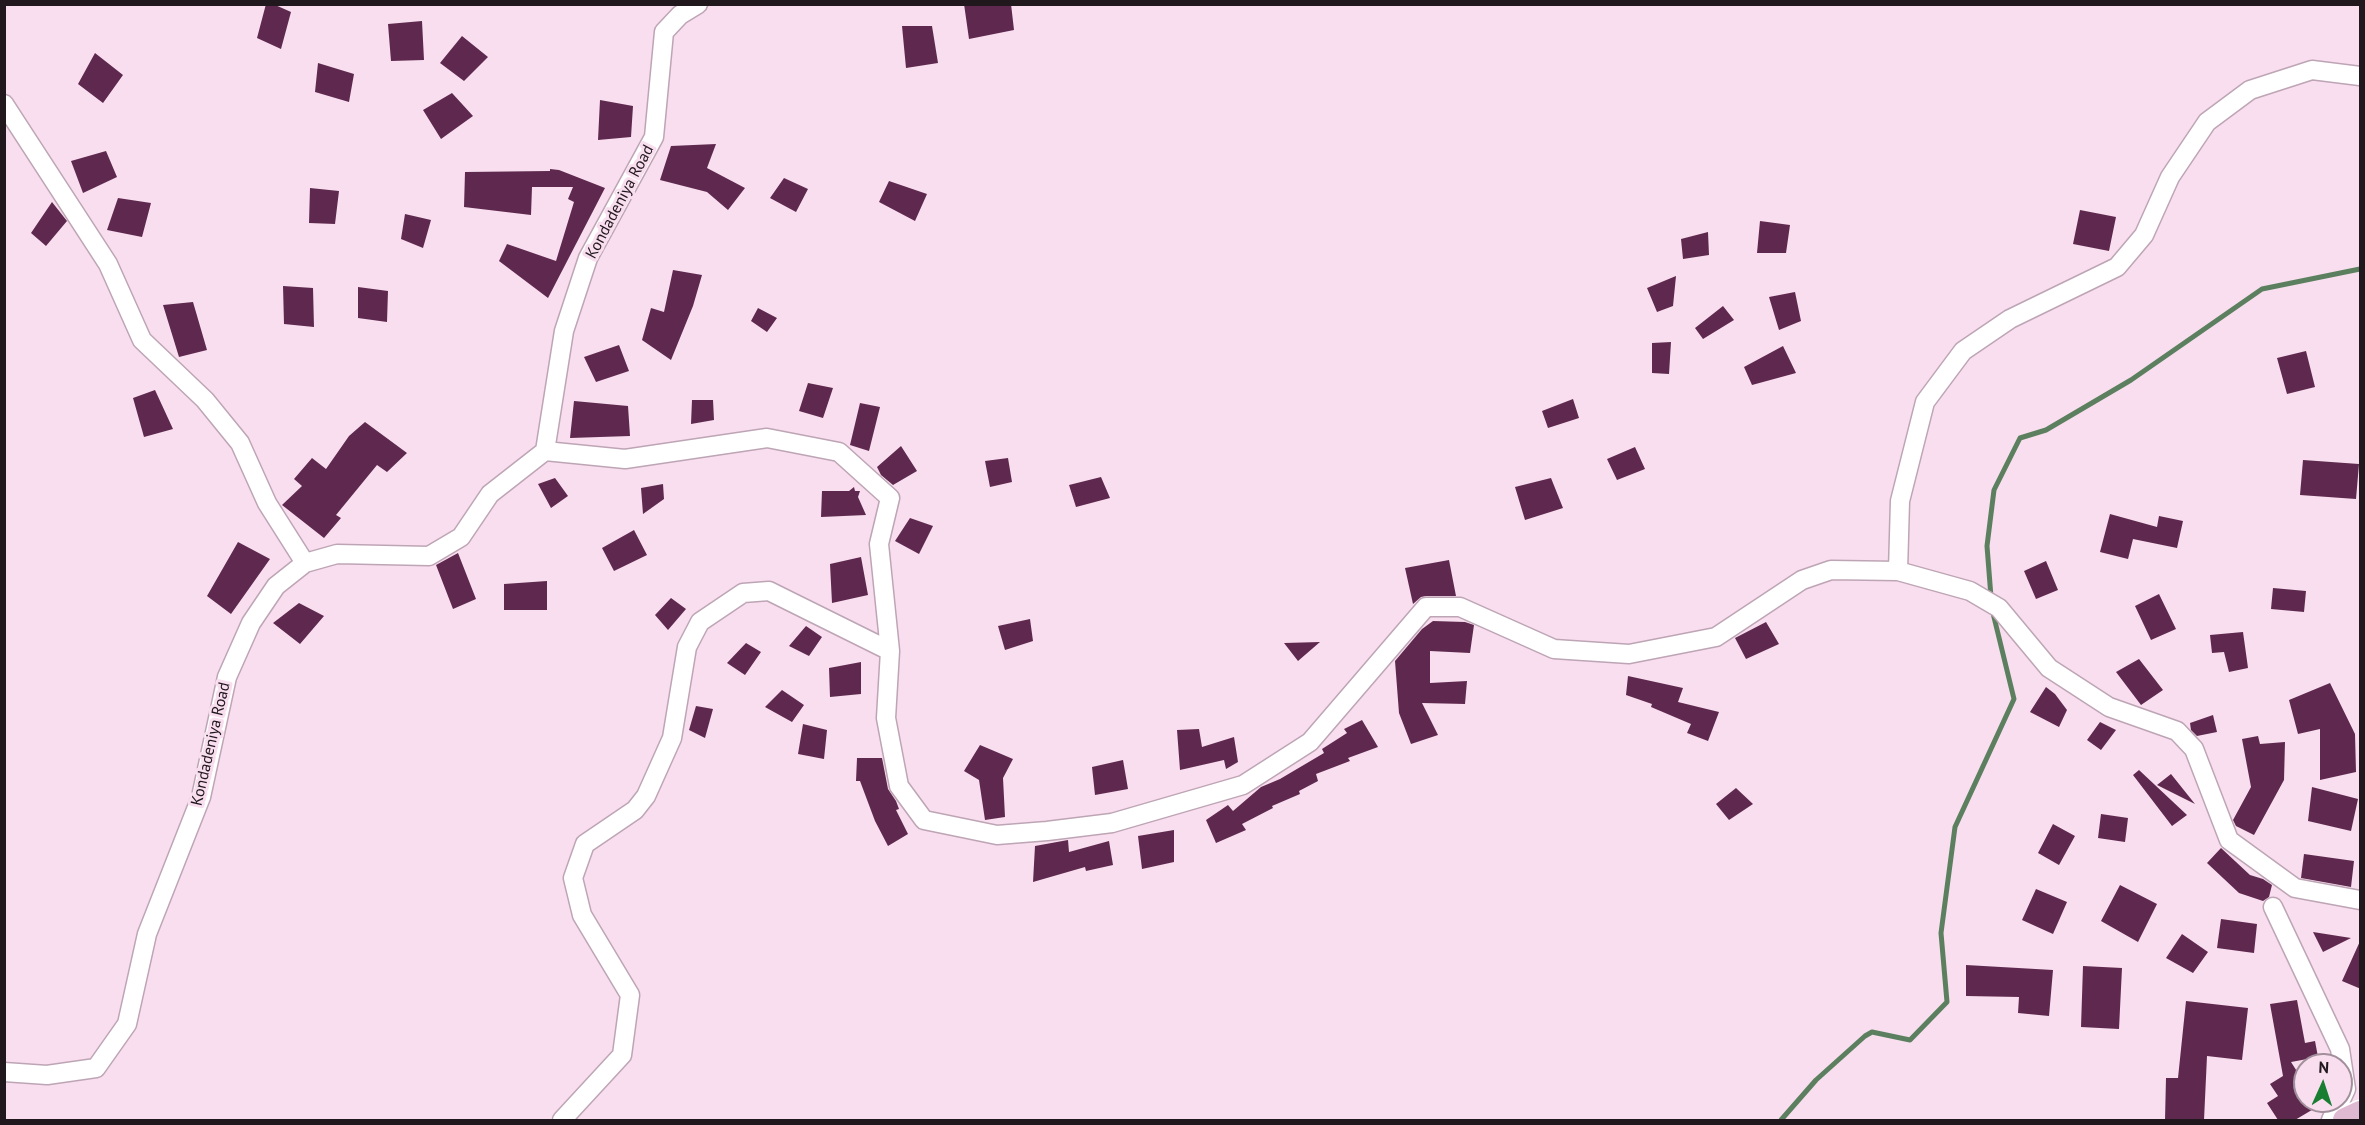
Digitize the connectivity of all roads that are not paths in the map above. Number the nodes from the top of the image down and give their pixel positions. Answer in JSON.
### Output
{"nodes":[{"id":1,"x":698,"y":4,"type":"edge"},
{"id":2,"x":2361,"y":76,"type":"edge"},
{"id":3,"x":4,"y":104,"type":"edge"},
{"id":4,"x":545,"y":451,"type":"junction"},
{"id":5,"x":305,"y":563,"type":"junction"},
{"id":6,"x":1898,"y":571,"type":"junction"},
{"id":7,"x":890,"y":651,"type":"junction"},
{"id":8,"x":2361,"y":900,"type":"edge"},
{"id":9,"x":2273,"y":907,"type":"dead end"},
{"id":10,"x":2341,"y":1053,"type":"edge"},
{"id":11,"x":4,"y":1072,"type":"edge"},
{"id":12,"x":2361,"y":1113,"type":"edge"},
{"id":13,"x":562,"y":1120,"type":"edge"},
{"id":14,"x":2345,"y":1120,"type":"edge"}],
"edges":[{"from":1,"to":4,"type":"street","name":"Kondadeniya Road"},
{"from":2,"to":6,"type":"street"},
{"from":3,"to":5,"type":"street"},
{"from":4,"to":5,"type":"street","name":"Kondadeniya Road"},
{"from":4,"to":7,"type":"street"},
{"from":5,"to":11,"type":"street","name":"Kondadeniya Road"},
{"from":6,"to":7,"type":"street"},
{"from":6,"to":8,"type":"street"},
{"from":7,"to":13,"type":"street"},
{"from":9,"to":10,"type":"street"},
{"from":12,"to":14,"type":"main road"}]}
